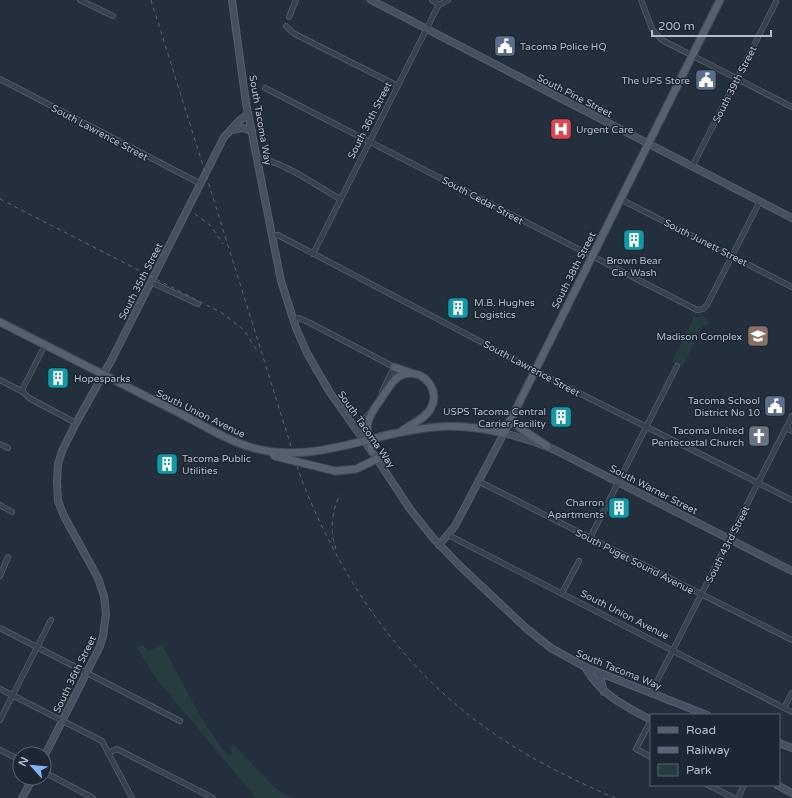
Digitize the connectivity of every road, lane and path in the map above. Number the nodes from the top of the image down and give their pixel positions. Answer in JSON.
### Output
{"nodes":[{"id":1,"x":80,"y":0,"type":"edge"},
{"id":2,"x":232,"y":0,"type":"edge"},
{"id":3,"x":296,"y":0,"type":"edge"},
{"id":4,"x":371,"y":0,"type":"edge"},
{"id":5,"x":432,"y":0,"type":"edge"},
{"id":6,"x":448,"y":0,"type":"edge"},
{"id":7,"x":641,"y":0,"type":"edge"},
{"id":8,"x":720,"y":0,"type":"edge"},
{"id":9,"x":776,"y":2,"type":"dead end"},
{"id":10,"x":440,"y":5,"type":"junction"},
{"id":11,"x":113,"y":16,"type":"dead end"},
{"id":12,"x":289,"y":17,"type":"dead end"},
{"id":13,"x":286,"y":26,"type":"dead end"},
{"id":14,"x":427,"y":29,"type":"junction"},
{"id":15,"x":692,"y":56,"type":"junction"},
{"id":16,"x":0,"y":79,"type":"edge"},
{"id":17,"x":737,"y":79,"type":"junction"},
{"id":18,"x":398,"y":86,"type":"junction"},
{"id":19,"x":265,"y":88,"type":"dead end"},
{"id":20,"x":792,"y":107,"type":"edge"},
{"id":21,"x":248,"y":114,"type":"junction"},
{"id":22,"x":231,"y":130,"type":"junction"},
{"id":23,"x":252,"y":131,"type":"junction"},
{"id":24,"x":369,"y":142,"type":"junction"},
{"id":25,"x":648,"y":144,"type":"junction"},
{"id":26,"x":257,"y":158,"type":"junction"},
{"id":27,"x":692,"y":167,"type":"junction"},
{"id":28,"x":201,"y":184,"type":"junction"},
{"id":29,"x":620,"y":199,"type":"junction"},
{"id":30,"x":340,"y":200,"type":"junction"},
{"id":31,"x":760,"y":202,"type":"junction"},
{"id":32,"x":792,"y":218,"type":"edge"},
{"id":33,"x":272,"y":236,"type":"junction"},
{"id":34,"x":313,"y":254,"type":"junction"},
{"id":35,"x":591,"y":256,"type":"junction"},
{"id":36,"x":733,"y":256,"type":"junction"},
{"id":37,"x":151,"y":282,"type":"junction"},
{"id":38,"x":792,"y":287,"type":"edge"},
{"id":39,"x":198,"y":304,"type":"dead end"},
{"id":40,"x":292,"y":320,"type":"junction"},
{"id":41,"x":0,"y":322,"type":"edge"},
{"id":42,"x":45,"y":345,"type":"junction"},
{"id":43,"x":677,"y":366,"type":"dead end"},
{"id":44,"x":394,"y":367,"type":"junction"},
{"id":45,"x":534,"y":370,"type":"junction"},
{"id":46,"x":411,"y":373,"type":"junction"},
{"id":47,"x":103,"y":374,"type":"junction"},
{"id":48,"x":0,"y":380,"type":"edge"},
{"id":49,"x":23,"y":392,"type":"junction"},
{"id":50,"x":374,"y":409,"type":"junction"},
{"id":51,"x":792,"y":416,"type":"edge"},
{"id":52,"x":510,"y":421,"type":"junction"},
{"id":53,"x":76,"y":423,"type":"junction"},
{"id":54,"x":646,"y":427,"type":"junction"},
{"id":55,"x":355,"y":428,"type":"junction"},
{"id":56,"x":786,"y":428,"type":"junction"},
{"id":57,"x":792,"y":431,"type":"edge"},
{"id":58,"x":504,"y":433,"type":"junction"},
{"id":59,"x":396,"y":434,"type":"junction"},
{"id":60,"x":0,"y":444,"type":"edge"},
{"id":61,"x":547,"y":446,"type":"junction"},
{"id":62,"x":8,"y":448,"type":"dead end"},
{"id":63,"x":255,"y":449,"type":"junction"},
{"id":64,"x":375,"y":455,"type":"junction"},
{"id":65,"x":58,"y":464,"type":"joint"},
{"id":66,"x":478,"y":481,"type":"junction"},
{"id":67,"x":619,"y":482,"type":"junction"},
{"id":68,"x":758,"y":483,"type":"junction"},
{"id":69,"x":792,"y":500,"type":"edge"},
{"id":70,"x":0,"y":505,"type":"edge"},
{"id":71,"x":12,"y":512,"type":"dead end"},
{"id":72,"x":448,"y":535,"type":"junction"},
{"id":73,"x":590,"y":538,"type":"junction"},
{"id":74,"x":730,"y":539,"type":"junction"},
{"id":75,"x":439,"y":545,"type":"junction"},
{"id":76,"x":8,"y":556,"type":"dead end"},
{"id":77,"x":579,"y":561,"type":"dead end"},
{"id":78,"x":2,"y":567,"type":"edge"},
{"id":79,"x":792,"y":571,"type":"edge"},
{"id":80,"x":0,"y":576,"type":"edge"},
{"id":81,"x":562,"y":593,"type":"junction"},
{"id":82,"x":701,"y":594,"type":"junction"},
{"id":83,"x":51,"y":620,"type":"dead end"},
{"id":84,"x":0,"y":628,"type":"edge"},
{"id":85,"x":792,"y":640,"type":"edge"},
{"id":86,"x":37,"y":647,"type":"junction"},
{"id":87,"x":672,"y":650,"type":"junction"},
{"id":88,"x":585,"y":667,"type":"junction"},
{"id":89,"x":87,"y":673,"type":"junction"},
{"id":90,"x":599,"y":673,"type":"junction"},
{"id":91,"x":0,"y":689,"type":"edge"},
{"id":92,"x":604,"y":692,"type":"junction"},
{"id":93,"x":651,"y":693,"type":"junction"},
{"id":94,"x":792,"y":693,"type":"edge"},
{"id":95,"x":12,"y":695,"type":"junction"},
{"id":96,"x":784,"y":708,"type":"junction"},
{"id":97,"x":792,"y":712,"type":"edge"},
{"id":98,"x":704,"y":714,"type":"edge"},
{"id":99,"x":650,"y":719,"type":"edge"},
{"id":100,"x":0,"y":720,"type":"edge"},
{"id":101,"x":62,"y":720,"type":"junction"},
{"id":102,"x":180,"y":721,"type":"dead end"},
{"id":103,"x":650,"y":722,"type":"edge"},
{"id":104,"x":780,"y":743,"type":"edge"},
{"id":105,"x":49,"y":746,"type":"edge"},
{"id":106,"x":792,"y":748,"type":"edge"},
{"id":107,"x":0,"y":750,"type":"edge"},
{"id":108,"x":108,"y":753,"type":"junction"},
{"id":109,"x":12,"y":756,"type":"edge"},
{"id":110,"x":650,"y":756,"type":"edge"},
{"id":111,"x":52,"y":776,"type":"edge"},
{"id":112,"x":29,"y":786,"type":"edge"},
{"id":113,"x":710,"y":786,"type":"edge"},
{"id":114,"x":744,"y":786,"type":"edge"},
{"id":115,"x":779,"y":786,"type":"edge"},
{"id":116,"x":792,"y":793,"type":"edge"},
{"id":117,"x":22,"y":798,"type":"edge"},
{"id":118,"x":93,"y":798,"type":"edge"},
{"id":119,"x":132,"y":798,"type":"edge"},
{"id":120,"x":213,"y":798,"type":"edge"},
{"id":121,"x":734,"y":798,"type":"edge"},
{"id":122,"x":738,"y":798,"type":"edge"}],
"edges":[{"from":1,"to":11,"type":"street"},
{"from":2,"to":21,"type":"main road","name":"South Tacoma Way"},
{"from":3,"to":12,"type":"street"},
{"from":4,"to":14,"type":"main road","name":"South Pine Street"},
{"from":5,"to":10,"type":"street"},
{"from":6,"to":10,"type":"street","name":"South 36th Street"},
{"from":7,"to":15,"type":"street"},
{"from":8,"to":15,"type":"main road","name":"South 38th Street"},
{"from":9,"to":17,"type":"street","name":"South 39th Street"},
{"from":10,"to":14,"type":"street","name":"South 36th Street"},
{"from":13,"to":18,"type":"street"},
{"from":14,"to":18,"type":"street","name":"South 36th Street"},
{"from":14,"to":25,"type":"main road","name":"South Pine Street"},
{"from":15,"to":17,"type":"street"},
{"from":15,"to":25,"type":"main road","name":"South 38th Street"},
{"from":16,"to":28,"type":"street","name":"South Lawrence Street"},
{"from":17,"to":20,"type":"street"},
{"from":17,"to":27,"type":"street","name":"South 39th Street"},
{"from":18,"to":24,"type":"street","name":"South 36th Street"},
{"from":19,"to":24,"type":"street","name":"South Cedar Street"},
{"from":21,"to":22,"type":"main road","name":"South 35th Street"},
{"from":21,"to":23,"type":"main road","name":"South Tacoma Way"},
{"from":22,"to":23,"type":"main road"},
{"from":22,"to":28,"type":"main road","name":"South 35th Street"},
{"from":23,"to":26,"type":"main road","name":"South Tacoma Way"},
{"from":24,"to":30,"type":"street","name":"South 36th Street"},
{"from":24,"to":35,"type":"street","name":"South Cedar Street"},
{"from":25,"to":27,"type":"main road","name":"South Pine Street"},
{"from":25,"to":29,"type":"main road","name":"South 38th Street"},
{"from":26,"to":30,"type":"street"},
{"from":26,"to":33,"type":"main road","name":"South Tacoma Way"},
{"from":27,"to":31,"type":"main road","name":"South Pine Street"},
{"from":28,"to":37,"type":"main road","name":"South 35th Street"},
{"from":29,"to":35,"type":"main road","name":"South 38th Street"},
{"from":29,"to":36,"type":"street","name":"South Junett Street"},
{"from":30,"to":34,"type":"street","name":"South 36th Street"},
{"from":31,"to":32,"type":"main road","name":"South Pine Street"},
{"from":31,"to":36,"type":"street"},
{"from":33,"to":34,"type":"street","name":"South Lawrence Street"},
{"from":33,"to":40,"type":"main road","name":"South Tacoma Way"},
{"from":34,"to":45,"type":"street","name":"South Lawrence Street"},
{"from":35,"to":36,"type":"street","name":"South Cedar Street"},
{"from":35,"to":45,"type":"main road","name":"South 38th Street"},
{"from":36,"to":38,"type":"street","name":"South Junett Street"},
{"from":37,"to":39,"type":"street"},
{"from":37,"to":47,"type":"main road","name":"South 35th Street"},
{"from":40,"to":44,"type":"street"},
{"from":40,"to":55,"type":"main road","name":"South Tacoma Way"},
{"from":41,"to":42,"type":"main road","name":"South Union Avenue"},
{"from":42,"to":47,"type":"main road","name":"South Union Avenue"},
{"from":42,"to":49,"type":"street"},
{"from":43,"to":54,"type":"street"},
{"from":44,"to":46,"type":"main road"},
{"from":44,"to":50,"type":"street"},
{"from":45,"to":52,"type":"main road","name":"South 38th Street"},
{"from":45,"to":54,"type":"street","name":"South Lawrence Street"},
{"from":46,"to":50,"type":"main road"},
{"from":46,"to":59,"type":"main road"},
{"from":47,"to":53,"type":"main road","name":"South 35th Street"},
{"from":47,"to":63,"type":"main road","name":"South Union Avenue","bridge":true},
{"from":48,"to":49,"type":"street"},
{"from":49,"to":53,"type":"street"},
{"from":50,"to":55,"type":"street"},
{"from":50,"to":64,"type":"main road"},
{"from":51,"to":56,"type":"street","name":"South 43rd Street"},
{"from":52,"to":58,"type":"main road","name":"South 38th Street"},
{"from":52,"to":61,"type":"main road"},
{"from":53,"to":65,"type":"main road","name":"South 35th Street"},
{"from":54,"to":67,"type":"street"},
{"from":54,"to":68,"type":"street","name":"South Lawrence Street"},
{"from":55,"to":64,"type":"main road","name":"South Tacoma Way"},
{"from":56,"to":57,"type":"street"},
{"from":56,"to":68,"type":"street","name":"South 43rd Street"},
{"from":58,"to":59,"type":"main road","name":"South Union Avenue"},
{"from":58,"to":61,"type":"main road","name":"South Warner Street"},
{"from":58,"to":66,"type":"main road","name":"South 38th Street"},
{"from":59,"to":63,"type":"main road","name":"South Union Avenue","bridge":true},
{"from":60,"to":62,"type":"street"},
{"from":61,"to":67,"type":"main road","name":"South Warner Street"},
{"from":63,"to":64,"type":"main road","bridge":true},
{"from":64,"to":75,"type":"main road","name":"South Tacoma Way"},
{"from":65,"to":89,"type":"main road","name":"South 36th Street"},
{"from":66,"to":72,"type":"main road","name":"South 38th Street"},
{"from":66,"to":73,"type":"street","name":"South Puget Sound Avenue"},
{"from":67,"to":73,"type":"street"},
{"from":67,"to":74,"type":"main road","name":"South Warner Street"},
{"from":68,"to":69,"type":"street","name":"South Lawrence Street"},
{"from":68,"to":74,"type":"street","name":"South 43rd Street"},
{"from":70,"to":71,"type":"street"},
{"from":72,"to":75,"type":"main road","name":"South 38th Street"},
{"from":72,"to":81,"type":"street","name":"South Union Avenue"},
{"from":73,"to":82,"type":"street","name":"South Puget Sound Avenue"},
{"from":74,"to":79,"type":"main road","name":"South Warner Street"},
{"from":74,"to":82,"type":"street","name":"South 43rd Street"},
{"from":75,"to":88,"type":"main road","name":"South Tacoma Way"},
{"from":76,"to":78,"type":"street"},
{"from":77,"to":81,"type":"street"},
{"from":78,"to":80,"type":"street"},
{"from":81,"to":87,"type":"street","name":"South Union Avenue"},
{"from":82,"to":85,"type":"street","name":"South Puget Sound Avenue"},
{"from":82,"to":87,"type":"street","name":"South 43rd Street"},
{"from":83,"to":86,"type":"street"},
{"from":84,"to":86,"type":"street"},
{"from":86,"to":89,"type":"street"},
{"from":86,"to":95,"type":"street"},
{"from":87,"to":93,"type":"street","name":"South 43rd Street"},
{"from":87,"to":96,"type":"street","name":"South Union Avenue"},
{"from":88,"to":90,"type":"main road","name":"South Tacoma Way"},
{"from":88,"to":92,"type":"main road"},
{"from":89,"to":101,"type":"main road","name":"South 36th Street"},
{"from":89,"to":102,"type":"street"},
{"from":90,"to":92,"type":"main road"},
{"from":90,"to":93,"type":"main road","name":"South Tacoma Way"},
{"from":91,"to":95,"type":"street"},
{"from":92,"to":99,"type":"main road"},
{"from":93,"to":98,"type":"main road","name":"South Tacoma Way"},
{"from":94,"to":96,"type":"street"},
{"from":95,"to":100,"type":"street"},
{"from":95,"to":101,"type":"street"},
{"from":96,"to":97,"type":"street","name":"South Union Avenue"},
{"from":101,"to":105,"type":"main road","name":"South 36th Street"},
{"from":101,"to":108,"type":"street"},
{"from":103,"to":110,"type":"street"},
{"from":104,"to":106,"type":"main road"},
{"from":107,"to":109,"type":"street"},
{"from":108,"to":119,"type":"street"},
{"from":108,"to":120,"type":"street"},
{"from":111,"to":118,"type":"street"},
{"from":112,"to":117,"type":"main road"},
{"from":113,"to":121,"type":"street"},
{"from":114,"to":122,"type":"street"},
{"from":115,"to":116,"type":"main road"}]}
